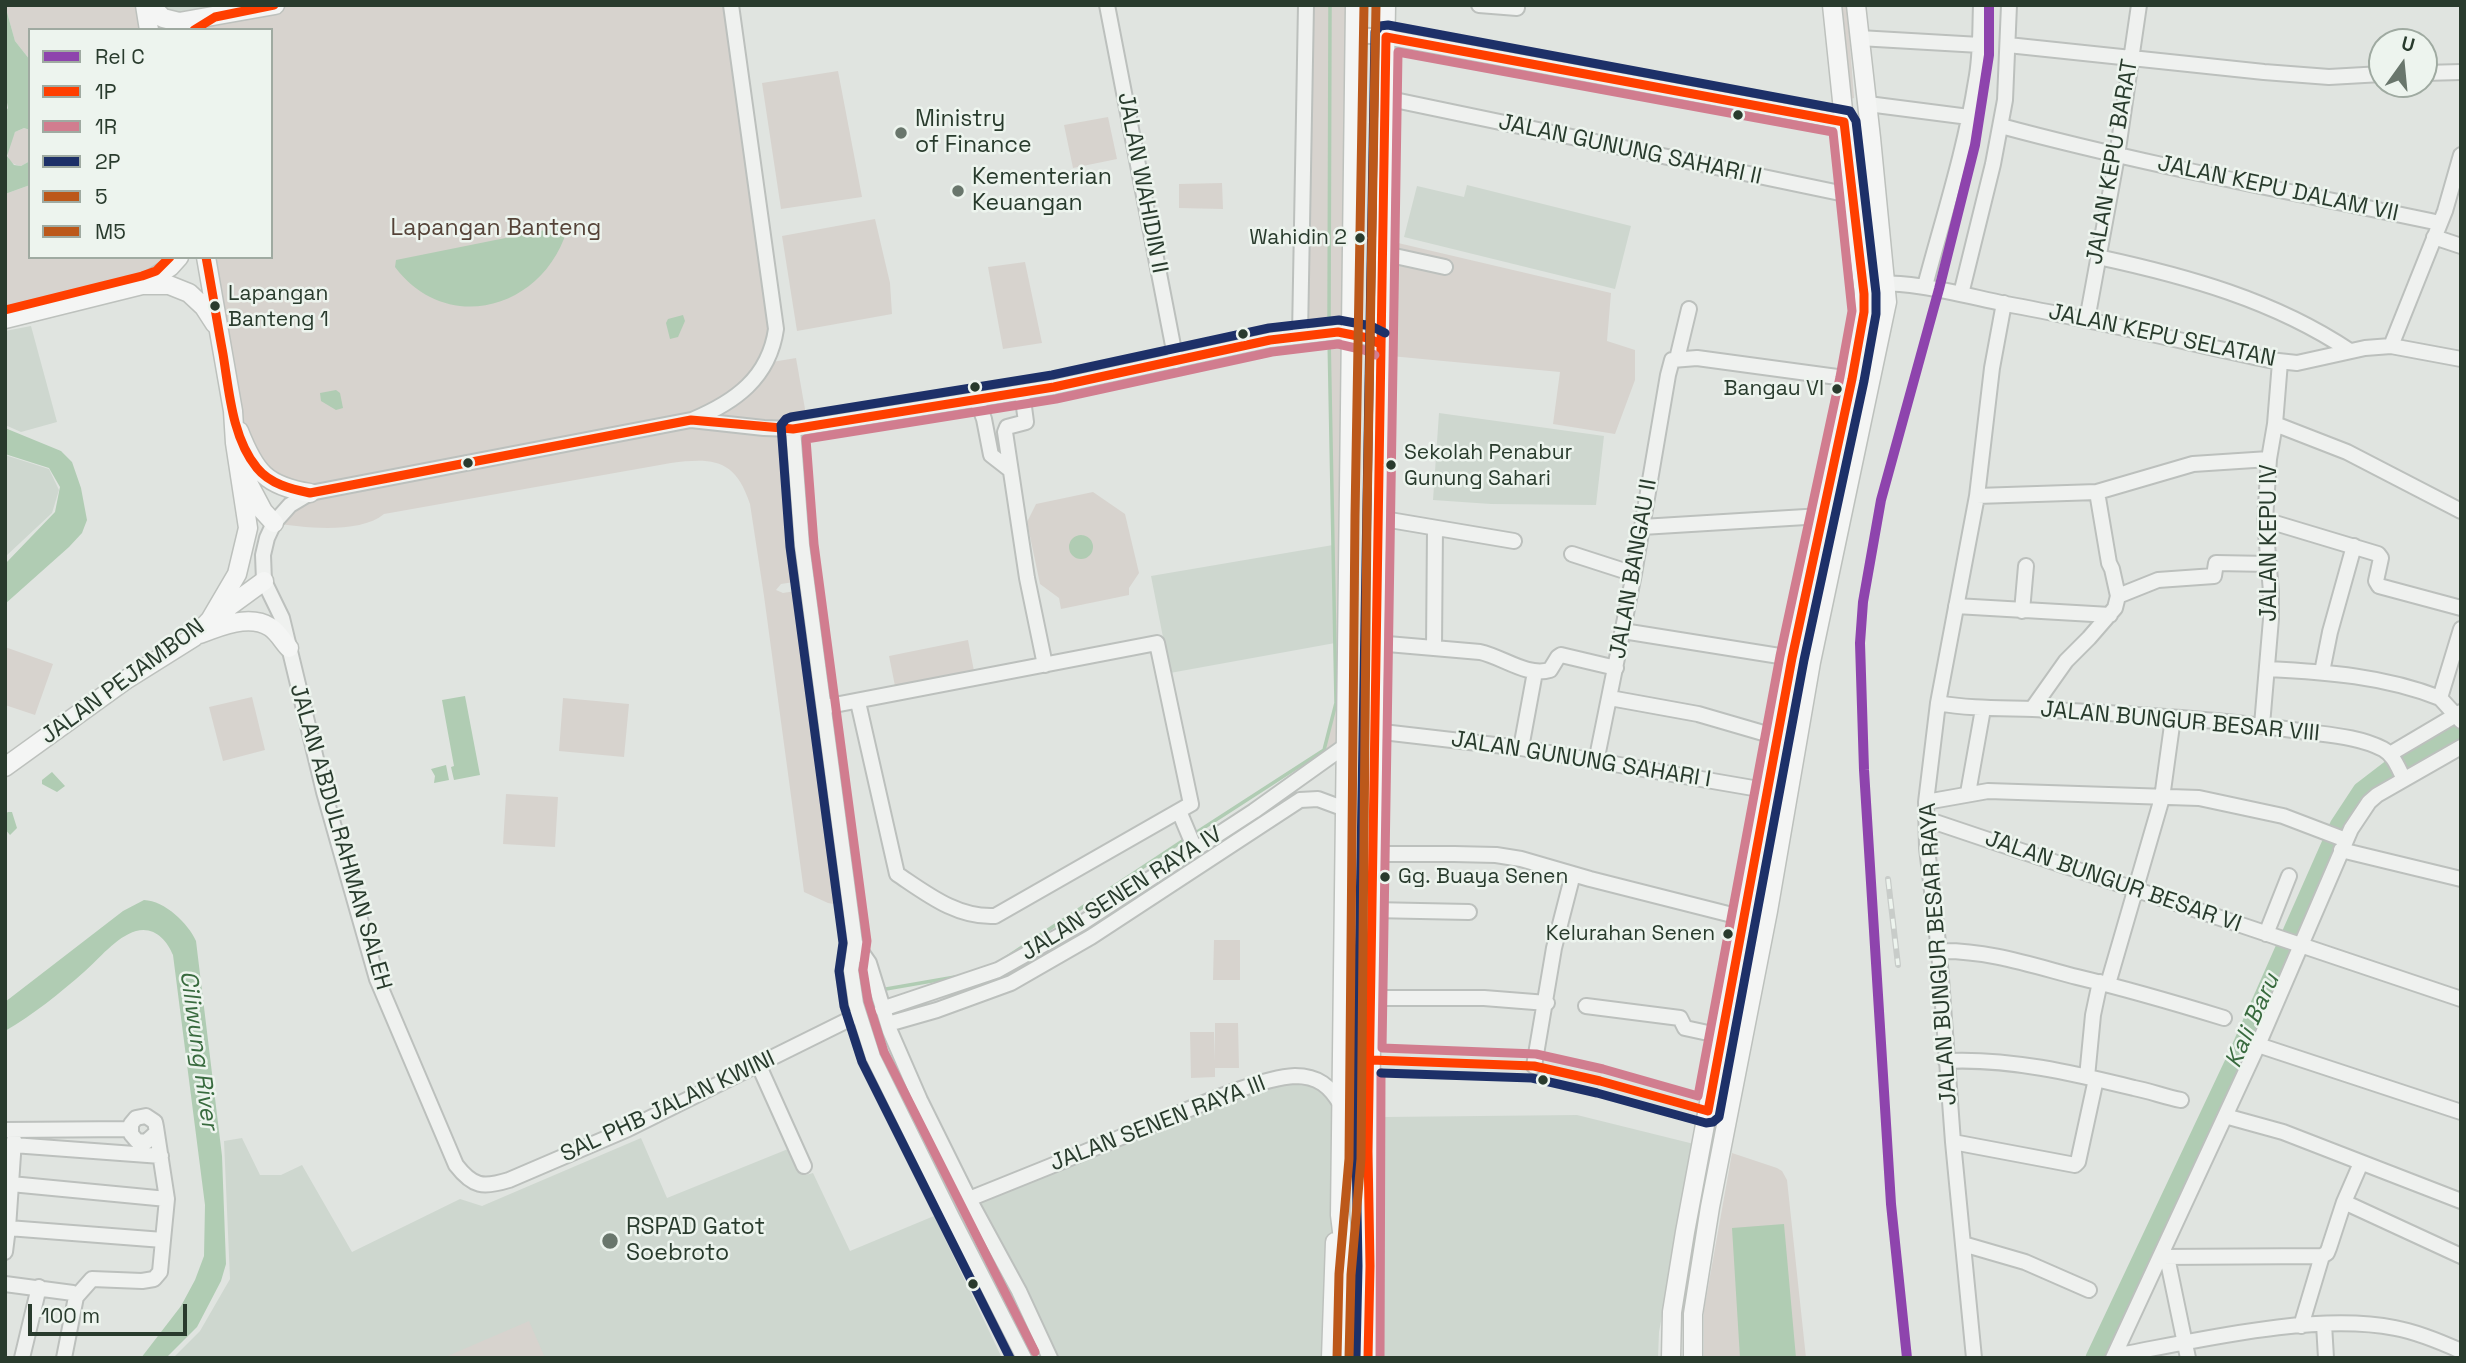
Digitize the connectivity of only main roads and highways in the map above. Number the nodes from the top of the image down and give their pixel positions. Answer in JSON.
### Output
{"nodes":[{"id":1,"x":145,"y":5,"type":"edge"},
{"id":2,"x":150,"y":5,"type":"edge"},
{"id":3,"x":275,"y":5,"type":"edge"},
{"id":4,"x":1355,"y":5,"type":"edge"},
{"id":5,"x":1386,"y":5,"type":"edge"},
{"id":6,"x":1832,"y":5,"type":"edge"},
{"id":7,"x":1856,"y":5,"type":"edge"},
{"id":8,"x":215,"y":17,"type":"junction"},
{"id":9,"x":149,"y":28,"type":"edge"},
{"id":10,"x":197,"y":28,"type":"edge"},
{"id":11,"x":1864,"y":79,"type":"junction"},
{"id":12,"x":1869,"y":120,"type":"junction"},
{"id":13,"x":1845,"y":129,"type":"junction"},
{"id":14,"x":176,"y":259,"type":"edge"},
{"id":15,"x":206,"y":259,"type":"edge"},
{"id":16,"x":142,"y":285,"type":"junction"},
{"id":17,"x":5,"y":318,"type":"edge"},
{"id":18,"x":219,"y":329,"type":"junction"},
{"id":19,"x":233,"y":411,"type":"junction"},
{"id":20,"x":239,"y":465,"type":"junction"},
{"id":21,"x":310,"y":493,"type":"road end"},
{"id":22,"x":274,"y":523,"type":"road end"},
{"id":23,"x":264,"y":581,"type":"road end"},
{"id":24,"x":210,"y":620,"type":"junction"},
{"id":25,"x":194,"y":637,"type":"junction"},
{"id":26,"x":289,"y":648,"type":"road end"},
{"id":27,"x":5,"y":766,"type":"edge"},
{"id":28,"x":1732,"y":983,"type":"junction"},
{"id":29,"x":1754,"y":987,"type":"junction"},
{"id":30,"x":1340,"y":1215,"type":"junction"},
{"id":31,"x":1331,"y":1358,"type":"edge"},
{"id":32,"x":1345,"y":1358,"type":"edge"},
{"id":33,"x":1368,"y":1358,"type":"edge"},
{"id":34,"x":1671,"y":1358,"type":"edge"},
{"id":35,"x":1693,"y":1358,"type":"edge"}],
"edges":[{"from":1,"to":9,"type":"main road"},
{"from":2,"to":8,"type":"main road"},
{"from":3,"to":8,"type":"main road"},
{"from":4,"to":30,"type":"main road"},
{"from":5,"to":33,"type":"main road"},
{"from":6,"to":13,"type":"main road"},
{"from":7,"to":11,"type":"main road"},
{"from":8,"to":10,"type":"main road"},
{"from":11,"to":12,"type":"main road"},
{"from":11,"to":13,"type":"main road"},
{"from":12,"to":13,"type":"main road"},
{"from":12,"to":29,"type":"main road"},
{"from":13,"to":28,"type":"main road"},
{"from":14,"to":16,"type":"main road"},
{"from":15,"to":18,"type":"main road"},
{"from":16,"to":17,"type":"main road"},
{"from":16,"to":18,"type":"main road"},
{"from":18,"to":19,"type":"main road"},
{"from":19,"to":20,"type":"main road","name":"JALAN PEJAMBON"},
{"from":19,"to":21,"type":"main road"},
{"from":20,"to":22,"type":"main road"},
{"from":20,"to":24,"type":"main road","name":"JALAN PEJAMBON"},
{"from":23,"to":24,"type":"main road"},
{"from":24,"to":25,"type":"main road","name":"JALAN PEJAMBON"},
{"from":25,"to":26,"type":"main road"},
{"from":25,"to":27,"type":"main road","name":"JALAN PEJAMBON"},
{"from":28,"to":29,"type":"main road"},
{"from":28,"to":34,"type":"main road"},
{"from":29,"to":35,"type":"main road"},
{"from":30,"to":31,"type":"main road"},
{"from":30,"to":32,"type":"main road"}]}
